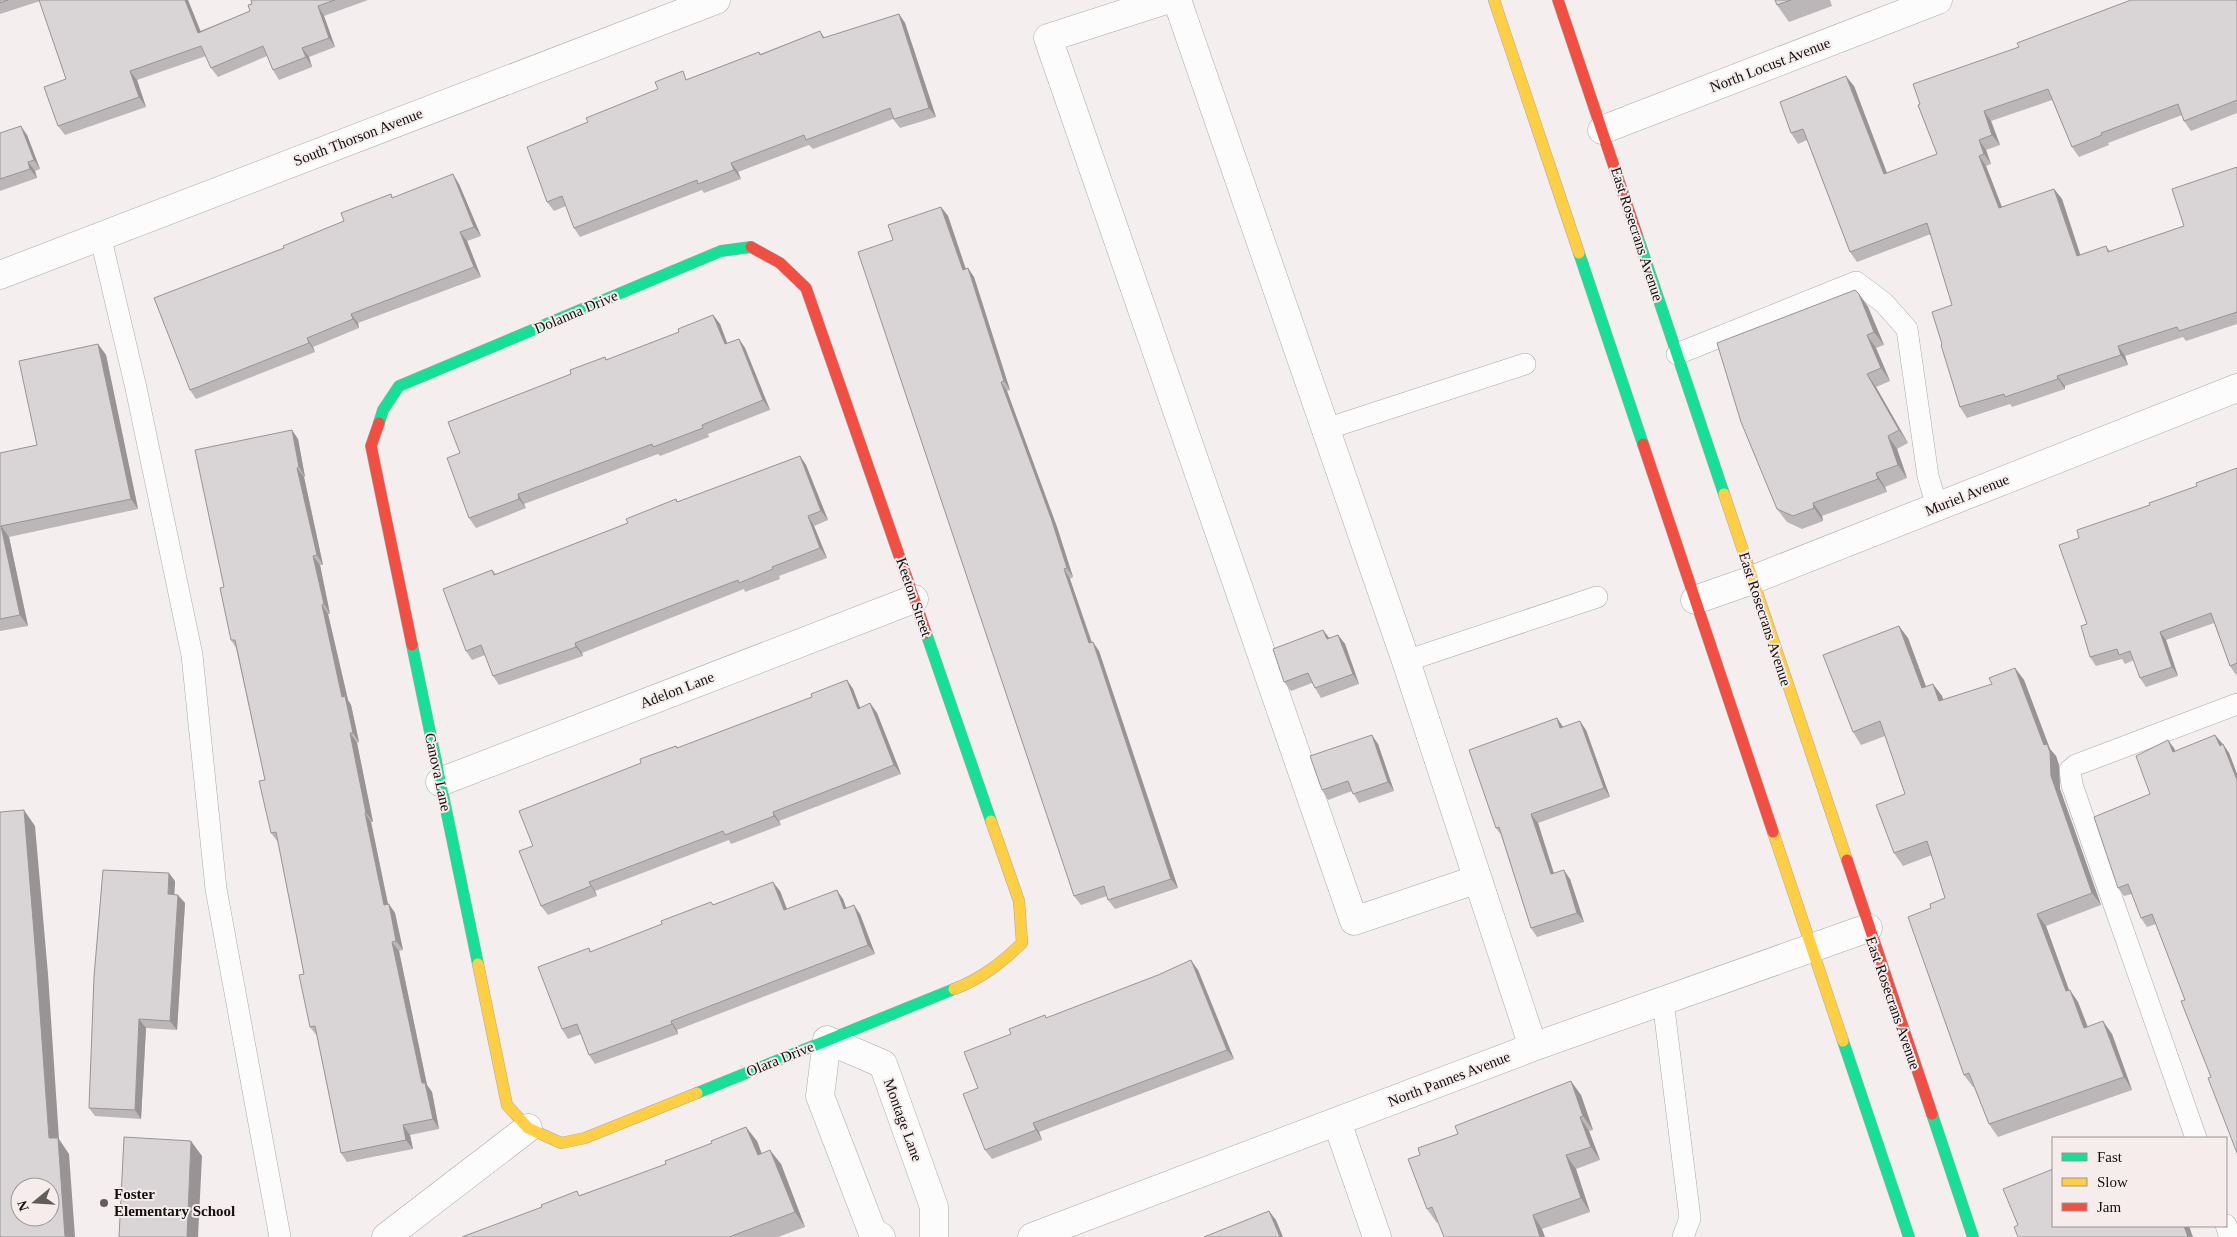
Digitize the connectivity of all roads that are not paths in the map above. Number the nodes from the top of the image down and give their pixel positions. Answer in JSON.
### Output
{"nodes":[{"id":1,"x":716,"y":0,"type":"edge"},
{"id":2,"x":1166,"y":0,"type":"edge"},
{"id":3,"x":1177,"y":0,"type":"edge"},
{"id":4,"x":1494,"y":0,"type":"edge"},
{"id":5,"x":1558,"y":0,"type":"edge"},
{"id":6,"x":1938,"y":0,"type":"edge"},
{"id":7,"x":1602,"y":130,"type":"junction"},
{"id":8,"x":100,"y":235,"type":"junction"},
{"id":9,"x":780,"y":263,"type":"joint"},
{"id":10,"x":0,"y":274,"type":"edge"},
{"id":11,"x":1677,"y":354,"type":"junction"},
{"id":12,"x":1526,"y":364,"type":"dead end"},
{"id":13,"x":2237,"y":388,"type":"edge"},
{"id":14,"x":384,"y":410,"type":"joint"},
{"id":15,"x":1326,"y":429,"type":"junction"},
{"id":16,"x":1937,"y":507,"type":"junction"},
{"id":17,"x":1752,"y":580,"type":"junction"},
{"id":18,"x":1598,"y":597,"type":"dead end"},
{"id":19,"x":914,"y":599,"type":"junction"},
{"id":20,"x":1695,"y":600,"type":"junction"},
{"id":21,"x":1406,"y":661,"type":"junction"},
{"id":22,"x":2237,"y":704,"type":"edge"},
{"id":23,"x":440,"y":782,"type":"junction"},
{"id":24,"x":1478,"y":879,"type":"junction"},
{"id":25,"x":1868,"y":928,"type":"junction"},
{"id":26,"x":1022,"y":943,"type":"joint"},
{"id":27,"x":1811,"y":947,"type":"junction"},
{"id":28,"x":1663,"y":1001,"type":"junction"},
{"id":29,"x":827,"y":1040,"type":"junction"},
{"id":30,"x":1533,"y":1047,"type":"junction"},
{"id":31,"x":1337,"y":1122,"type":"junction"},
{"id":32,"x":528,"y":1128,"type":"junction"},
{"id":33,"x":2196,"y":1137,"type":"edge"},
{"id":34,"x":280,"y":1237,"type":"edge"},
{"id":35,"x":386,"y":1237,"type":"edge"},
{"id":36,"x":881,"y":1237,"type":"edge"},
{"id":37,"x":934,"y":1237,"type":"edge"},
{"id":38,"x":1032,"y":1237,"type":"edge"},
{"id":39,"x":1377,"y":1237,"type":"edge"},
{"id":40,"x":1684,"y":1237,"type":"edge"},
{"id":41,"x":1909,"y":1237,"type":"edge"},
{"id":42,"x":1973,"y":1237,"type":"edge"}],
"edges":[{"from":1,"to":8,"type":"street","name":"South Thorson Avenue"},
{"from":2,"to":24,"type":"street"},
{"from":3,"to":15,"type":"street"},
{"from":4,"to":20,"type":"main road"},
{"from":5,"to":7,"type":"main road","name":"East Rosecrans Avenue"},
{"from":6,"to":7,"type":"street","name":"North Locust Avenue"},
{"from":7,"to":11,"type":"main road","name":"East Rosecrans Avenue"},
{"from":8,"to":10,"type":"street","name":"South Thorson Avenue"},
{"from":8,"to":34,"type":"lane"},
{"from":9,"to":14,"type":"main road","name":"Dolanna Drive"},
{"from":9,"to":19,"type":"main road","name":"Keeton Street"},
{"from":11,"to":16,"type":"lane"},
{"from":11,"to":17,"type":"main road","name":"East Rosecrans Avenue"},
{"from":12,"to":15,"type":"lane"},
{"from":13,"to":16,"type":"street","name":"Muriel Avenue"},
{"from":14,"to":23,"type":"main road","name":"Canova Lane"},
{"from":15,"to":21,"type":"street"},
{"from":16,"to":17,"type":"street","name":"Muriel Avenue"},
{"from":17,"to":20,"type":"street","name":"Muriel Avenue"},
{"from":17,"to":25,"type":"main road","name":"East Rosecrans Avenue"},
{"from":18,"to":21,"type":"lane"},
{"from":19,"to":23,"type":"street","name":"Adelon Lane"},
{"from":19,"to":26,"type":"main road","name":"Keeton Street"},
{"from":20,"to":27,"type":"main road"},
{"from":21,"to":24,"type":"street"},
{"from":22,"to":33,"type":"lane"},
{"from":23,"to":32,"type":"main road","name":"Canova Lane"},
{"from":24,"to":30,"type":"street"},
{"from":25,"to":27,"type":"street","name":"North Pannes Avenue"},
{"from":25,"to":42,"type":"main road","name":"East Rosecrans Avenue"},
{"from":26,"to":29,"type":"main road","name":"Olara Drive"},
{"from":27,"to":28,"type":"street","name":"North Pannes Avenue"},
{"from":27,"to":41,"type":"main road"},
{"from":28,"to":30,"type":"street","name":"North Pannes Avenue"},
{"from":28,"to":40,"type":"lane"},
{"from":29,"to":32,"type":"main road","name":"Olara Drive"},
{"from":29,"to":36,"type":"street"},
{"from":29,"to":37,"type":"street","name":"Montage Lane"},
{"from":30,"to":31,"type":"street","name":"North Pannes Avenue"},
{"from":31,"to":38,"type":"street","name":"North Pannes Avenue"},
{"from":31,"to":39,"type":"street"},
{"from":32,"to":35,"type":"street"}]}
